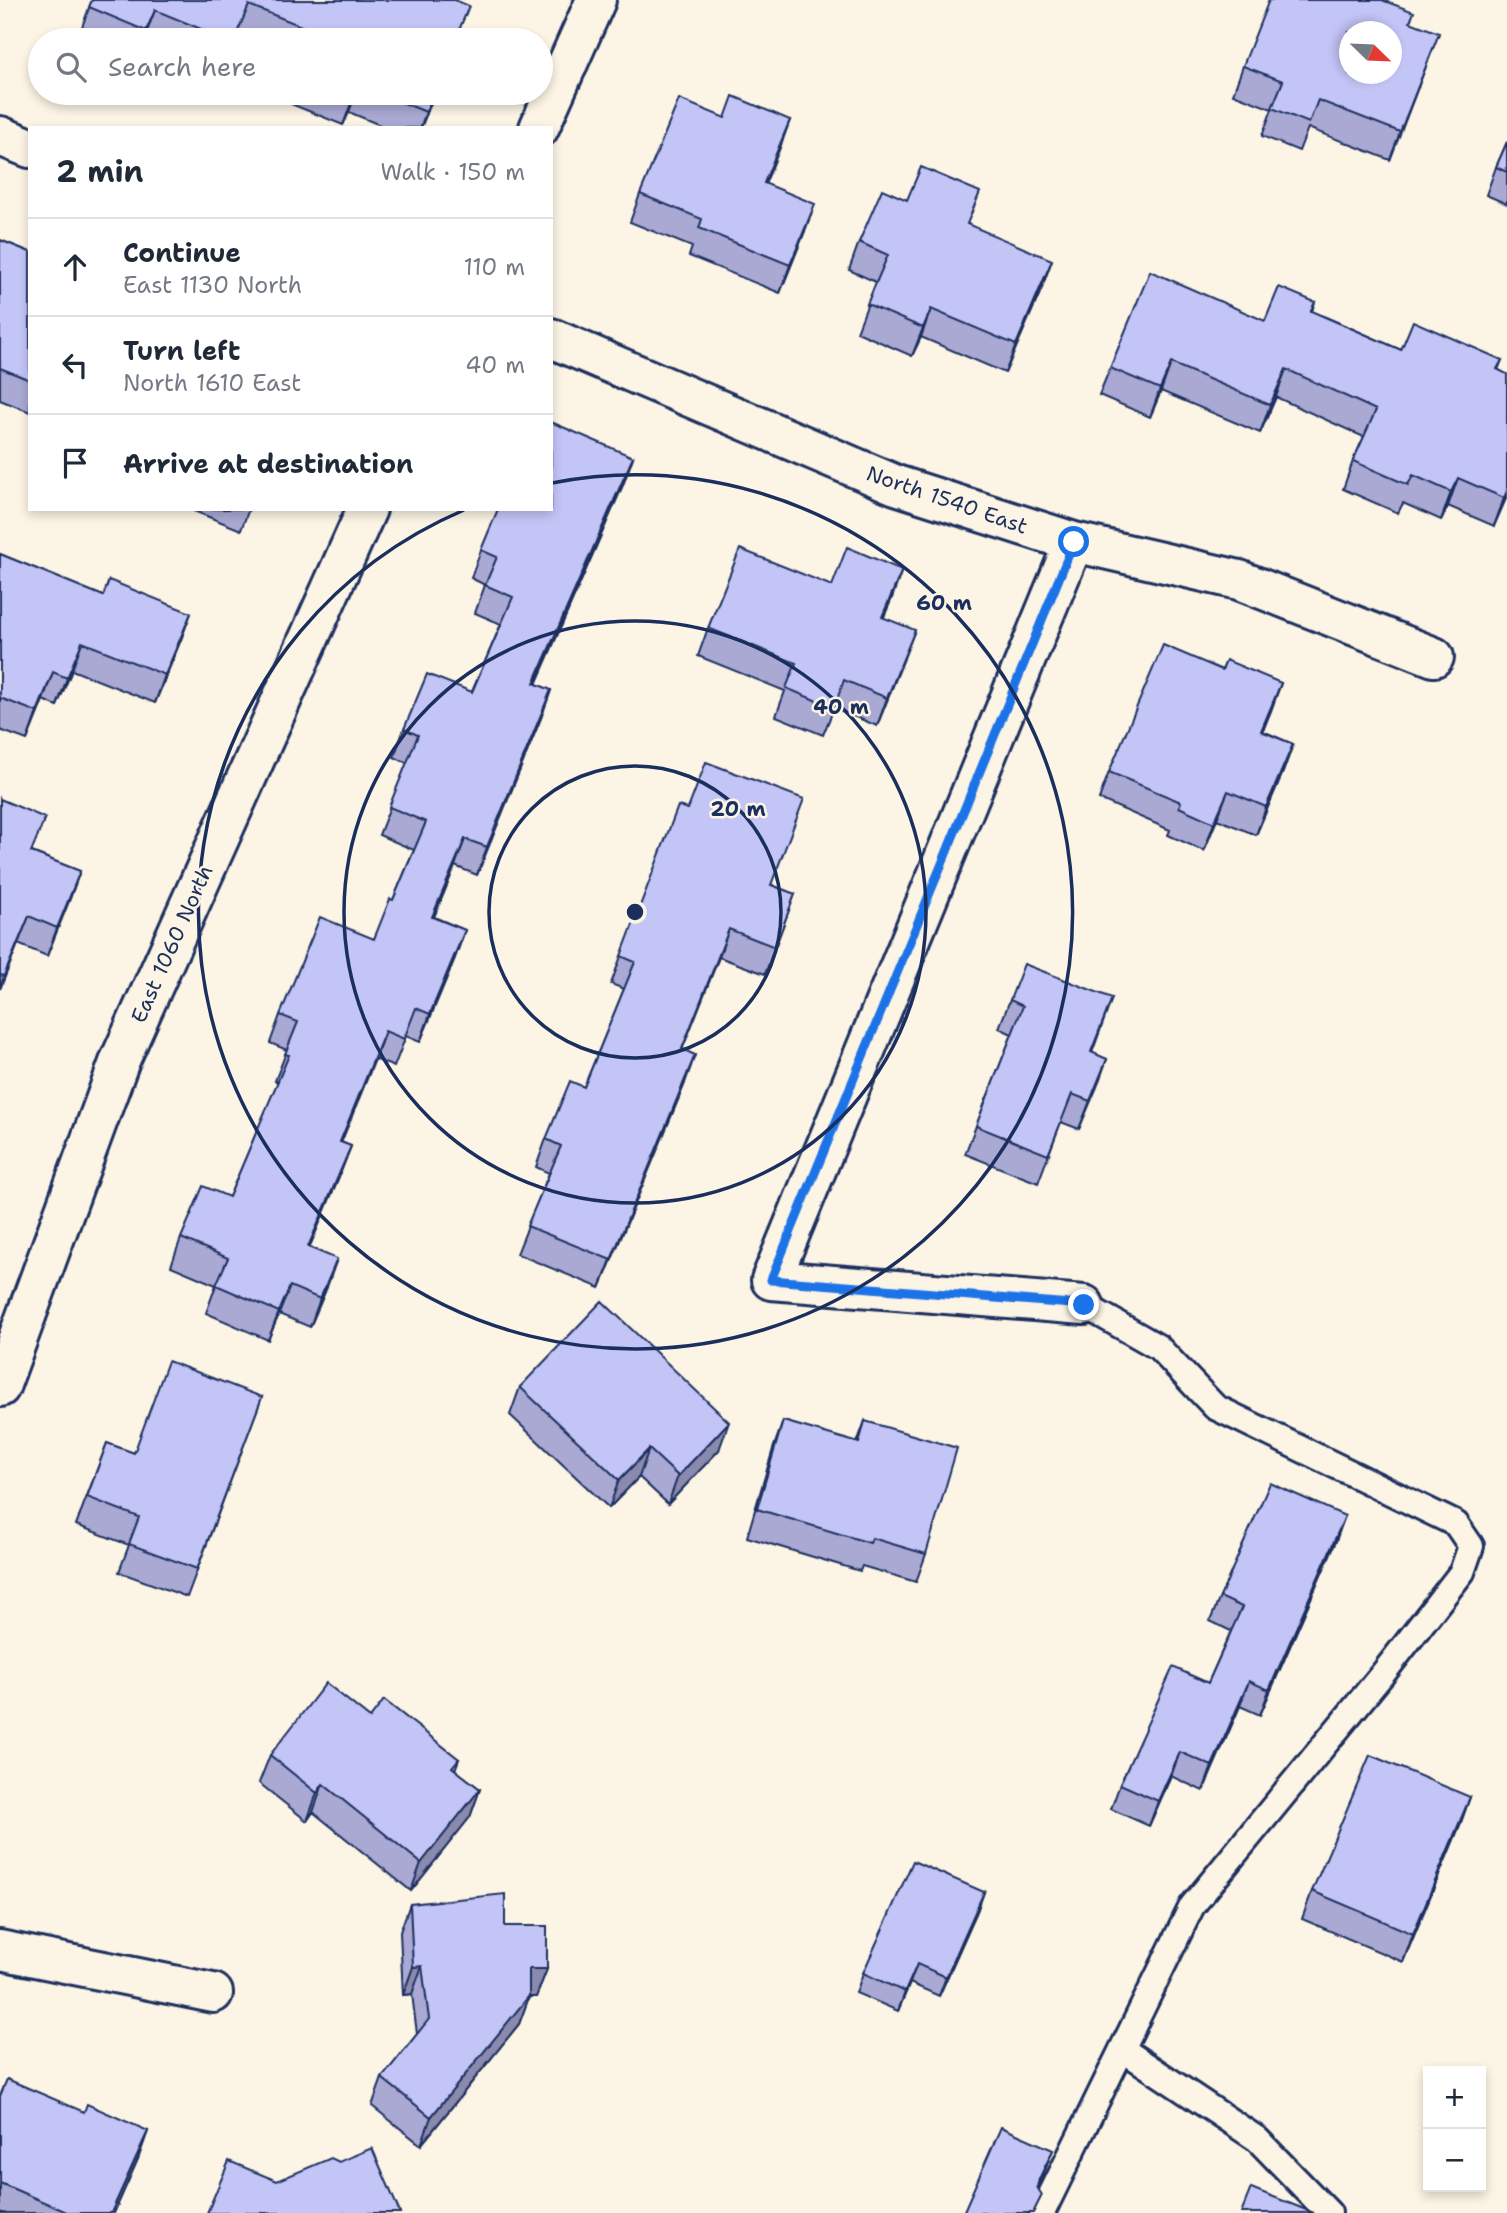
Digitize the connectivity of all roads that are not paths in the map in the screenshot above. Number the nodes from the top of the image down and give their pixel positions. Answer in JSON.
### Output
{"nodes":[{"id":1,"x":596,"y":0,"type":"edge"},
{"id":2,"x":553,"y":97,"type":"edge"},
{"id":3,"x":549,"y":105,"type":"edge"},
{"id":4,"x":540,"y":126,"type":"edge"},
{"id":5,"x":0,"y":135,"type":"edge"},
{"id":6,"x":28,"y":147,"type":"edge"},
{"id":7,"x":553,"y":339,"type":"edge"},
{"id":8,"x":366,"y":511,"type":"edge"},
{"id":9,"x":1074,"y":542,"type":"junction"},
{"id":10,"x":1434,"y":657,"type":"dead end"},
{"id":11,"x":1084,"y":1305,"type":"joint"},
{"id":12,"x":0,"y":1387,"type":"edge"},
{"id":13,"x":0,"y":1950,"type":"edge"},
{"id":14,"x":213,"y":1993,"type":"dead end"},
{"id":15,"x":1122,"y":2049,"type":"junction"},
{"id":16,"x":1042,"y":2213,"type":"edge"},
{"id":17,"x":1329,"y":2213,"type":"edge"}],
"edges":[{"from":1,"to":2,"type":"street"},
{"from":3,"to":4,"type":"street"},
{"from":5,"to":6,"type":"street"},
{"from":7,"to":9,"type":"street","name":"North 1540 East"},
{"from":8,"to":12,"type":"street","name":"East 1060 North"},
{"from":9,"to":10,"type":"street","name":"North 1540 East"},
{"from":9,"to":11,"type":"street"},
{"from":11,"to":15,"type":"lane"},
{"from":13,"to":14,"type":"street"},
{"from":15,"to":16,"type":"lane"},
{"from":15,"to":17,"type":"lane"}]}
